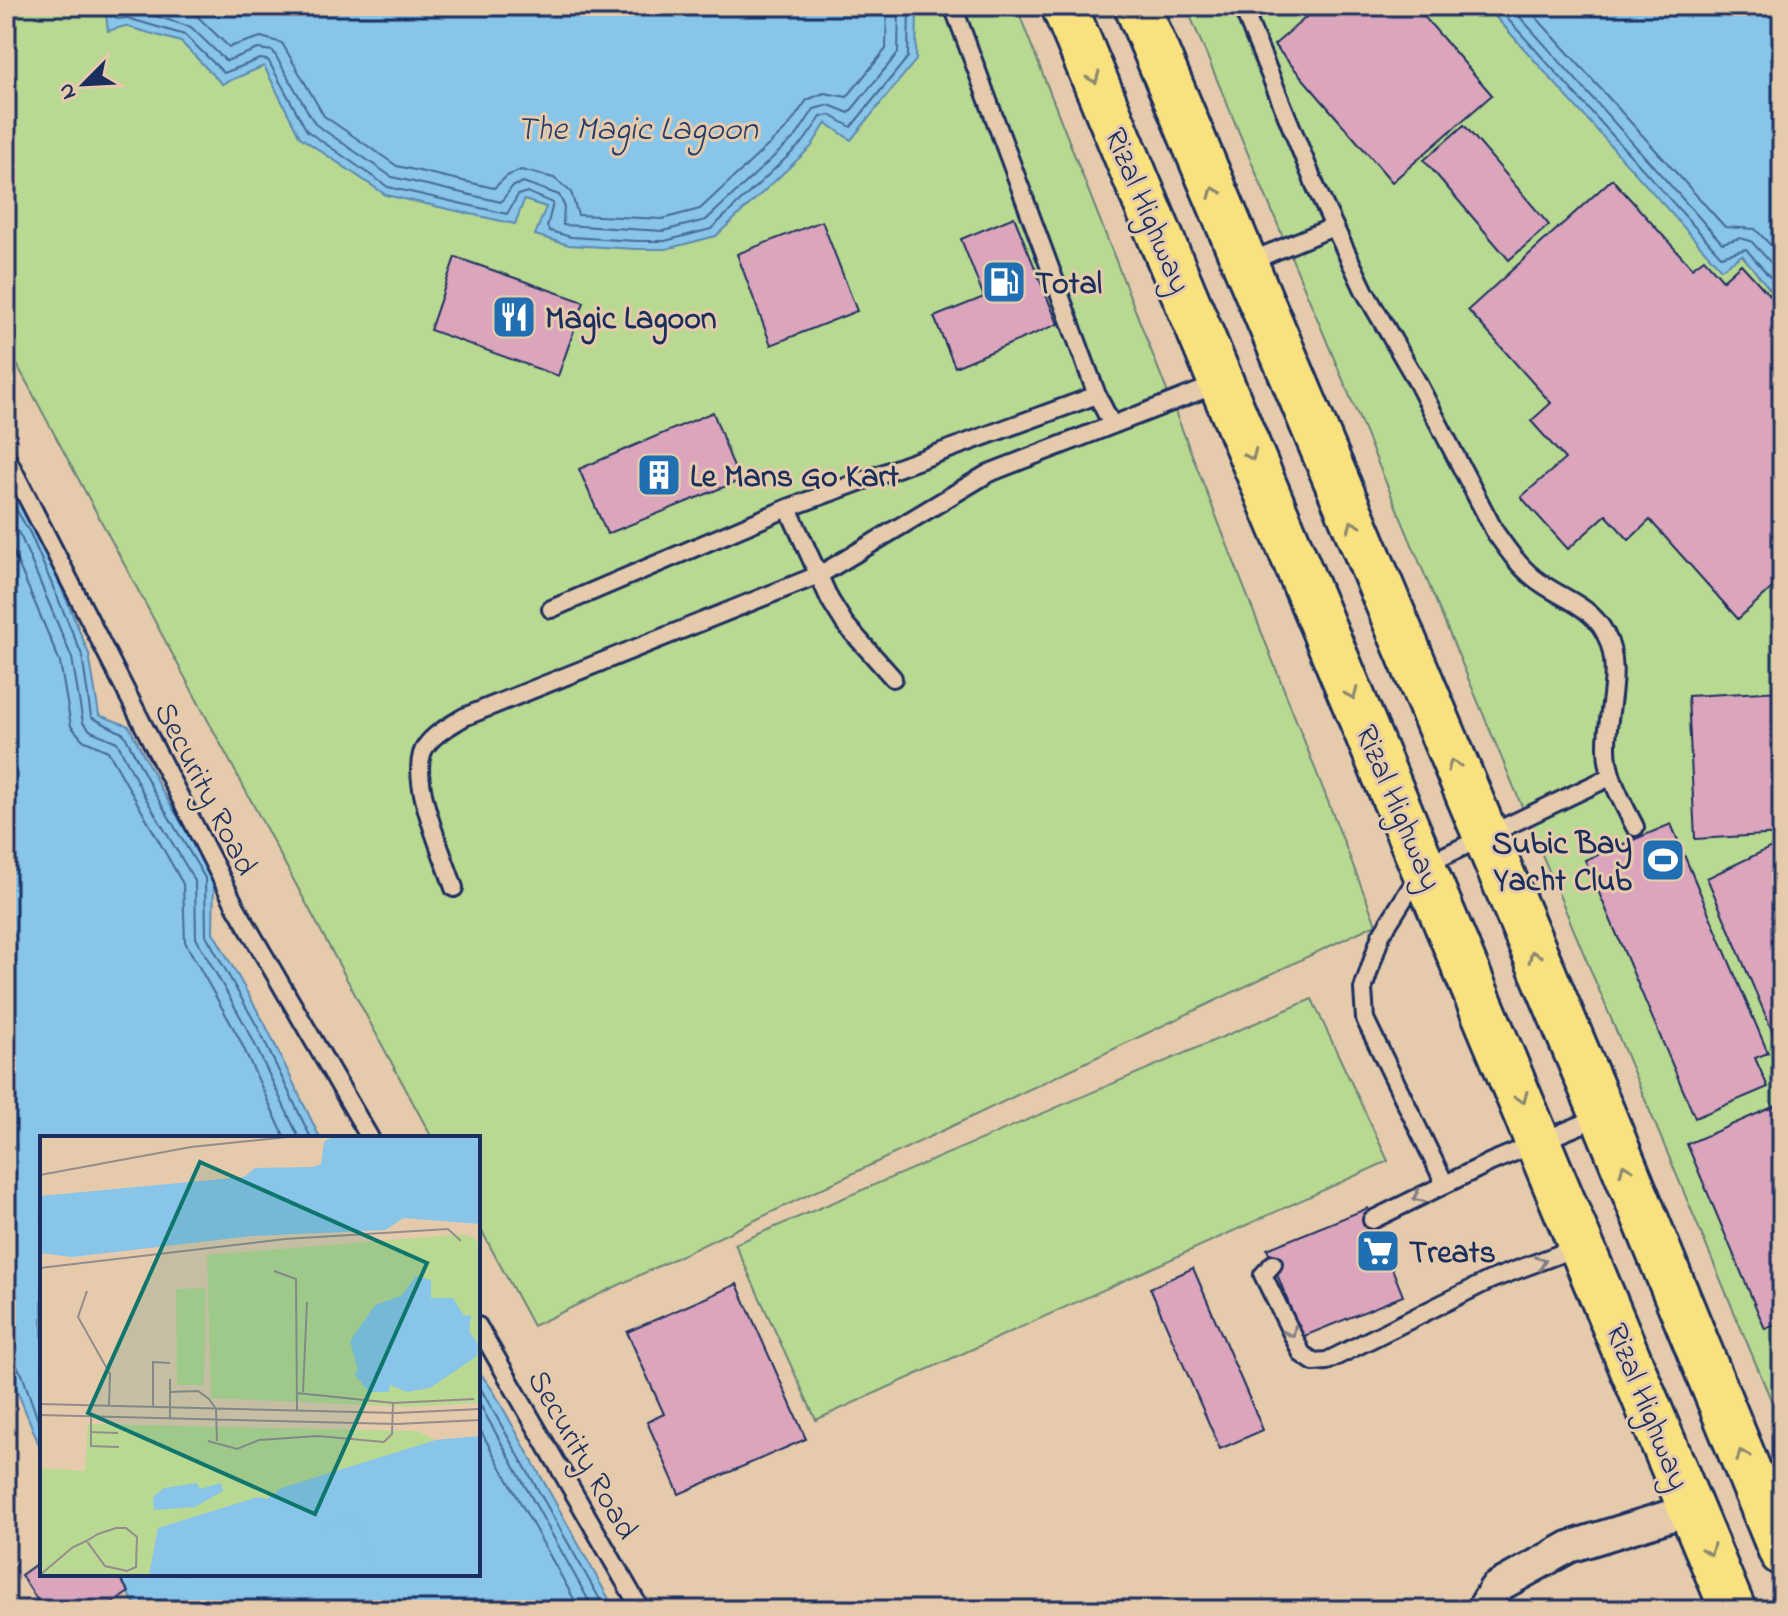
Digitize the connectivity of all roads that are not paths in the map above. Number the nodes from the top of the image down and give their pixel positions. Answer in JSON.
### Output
{"nodes":[{"id":1,"x":953,"y":6,"type":"edge"},
{"id":2,"x":1064,"y":6,"type":"edge"},
{"id":3,"x":1137,"y":6,"type":"edge"},
{"id":4,"x":1242,"y":6,"type":"edge"},
{"id":5,"x":1333,"y":227,"type":"junction"},
{"id":6,"x":1243,"y":264,"type":"junction"},
{"id":7,"x":1221,"y":383,"type":"junction"},
{"id":8,"x":1097,"y":395,"type":"junction"},
{"id":9,"x":1112,"y":425,"type":"junction"},
{"id":10,"x":6,"y":456,"type":"edge"},
{"id":11,"x":788,"y":508,"type":"junction"},
{"id":12,"x":821,"y":574,"type":"junction"},
{"id":13,"x":551,"y":609,"type":"dead end"},
{"id":14,"x":893,"y":678,"type":"dead end"},
{"id":15,"x":1610,"y":777,"type":"junction"},
{"id":16,"x":1635,"y":827,"type":"dead end"},
{"id":17,"x":1483,"y":837,"type":"junction"},
{"id":18,"x":1425,"y":865,"type":"junction"},
{"id":19,"x":454,"y":888,"type":"dead end"},
{"id":20,"x":1603,"y":1115,"type":"junction"},
{"id":21,"x":369,"y":1136,"type":"edge"},
{"id":22,"x":1540,"y":1143,"type":"junction"},
{"id":23,"x":1445,"y":1184,"type":"junction"},
{"id":24,"x":1372,"y":1220,"type":"dead end"},
{"id":25,"x":1583,"y":1245,"type":"junction"},
{"id":26,"x":1273,"y":1264,"type":"dead end"},
{"id":27,"x":480,"y":1329,"type":"edge"},
{"id":28,"x":1692,"y":1509,"type":"junction"},
{"id":29,"x":1782,"y":1553,"type":"edge"},
{"id":30,"x":641,"y":1610,"type":"edge"},
{"id":31,"x":1482,"y":1610,"type":"edge"},
{"id":32,"x":1733,"y":1610,"type":"edge"}],
"edges":[{"from":1,"to":8,"type":"lane"},
{"from":2,"to":7,"type":"main road","name":"Rizal Highway","one_way":true},
{"from":6,"to":3,"type":"main road","name":"Rizal Highway","one_way":true},
{"from":4,"to":5,"type":"lane"},
{"from":5,"to":6,"type":"lane"},
{"from":5,"to":15,"type":"lane"},
{"from":17,"to":6,"type":"main road","name":"Rizal Highway","one_way":true},
{"from":7,"to":9,"type":"lane"},
{"from":7,"to":18,"type":"main road","name":"Rizal Highway","one_way":true},
{"from":8,"to":9,"type":"lane"},
{"from":8,"to":11,"type":"lane"},
{"from":9,"to":12,"type":"lane"},
{"from":10,"to":21,"type":"lane","name":"Security Road"},
{"from":11,"to":12,"type":"lane"},
{"from":11,"to":13,"type":"lane"},
{"from":12,"to":14,"type":"lane"},
{"from":12,"to":19,"type":"lane"},
{"from":15,"to":16,"type":"lane"},
{"from":15,"to":17,"type":"lane"},
{"from":17,"to":18,"type":"lane"},
{"from":20,"to":17,"type":"main road","name":"Rizal Highway","one_way":true},
{"from":18,"to":22,"type":"main road","name":"Rizal Highway","one_way":true},
{"from":18,"to":23,"type":"lane"},
{"from":20,"to":22,"type":"lane"},
{"from":29,"to":20,"type":"main road","name":"Rizal Highway","one_way":true},
{"from":22,"to":23,"type":"lane"},
{"from":22,"to":25,"type":"main road","name":"Rizal Highway"},
{"from":23,"to":24,"type":"lane","one_way":true},
{"from":26,"to":25,"type":"lane","one_way":true},
{"from":25,"to":28,"type":"main road","name":"Rizal Highway"},
{"from":27,"to":30,"type":"lane","name":"Security Road"},
{"from":28,"to":31,"type":"street"},
{"from":28,"to":32,"type":"main road","name":"Rizal Highway","one_way":true}]}
